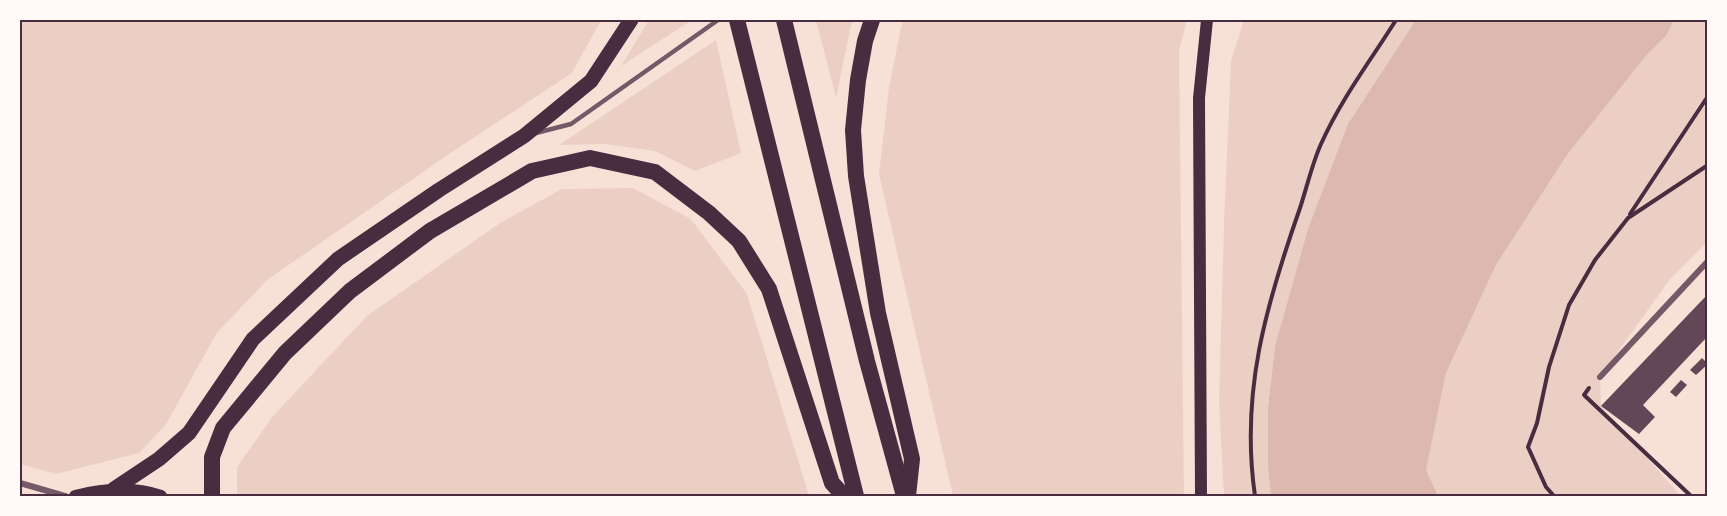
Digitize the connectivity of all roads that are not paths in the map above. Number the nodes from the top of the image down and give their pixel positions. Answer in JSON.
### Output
{"nodes":[{"id":1,"x":631,"y":20,"type":"edge"},
{"id":2,"x":718,"y":20,"type":"edge"},
{"id":3,"x":737,"y":20,"type":"edge"},
{"id":4,"x":784,"y":20,"type":"edge"},
{"id":5,"x":872,"y":20,"type":"edge"},
{"id":6,"x":1206,"y":20,"type":"edge"},
{"id":7,"x":524,"y":136,"type":"junction"},
{"id":8,"x":1707,"y":261,"type":"edge"},
{"id":9,"x":1600,"y":377,"type":"road end"},
{"id":10,"x":20,"y":483,"type":"edge"},
{"id":11,"x":114,"y":489,"type":"junction"},
{"id":12,"x":65,"y":496,"type":"edge"},
{"id":13,"x":75,"y":496,"type":"edge"},
{"id":14,"x":161,"y":496,"type":"edge"},
{"id":15,"x":212,"y":496,"type":"edge"},
{"id":16,"x":844,"y":496,"type":"edge"},
{"id":17,"x":856,"y":496,"type":"edge"},
{"id":18,"x":906,"y":496,"type":"edge"},
{"id":19,"x":1202,"y":496,"type":"edge"}],
"edges":[{"from":1,"to":7,"type":"main road"},
{"from":2,"to":7,"type":"lane"},
{"from":3,"to":17,"type":"highway"},
{"from":4,"to":18,"type":"highway"},
{"from":5,"to":18,"type":"highway"},
{"from":6,"to":19,"type":"main road"},
{"from":7,"to":11,"type":"main road"},
{"from":8,"to":9,"type":"street"},
{"from":10,"to":12,"type":"street"},
{"from":11,"to":13,"type":"main road"},
{"from":11,"to":14,"type":"main road"},
{"from":15,"to":16,"type":"highway"}]}
